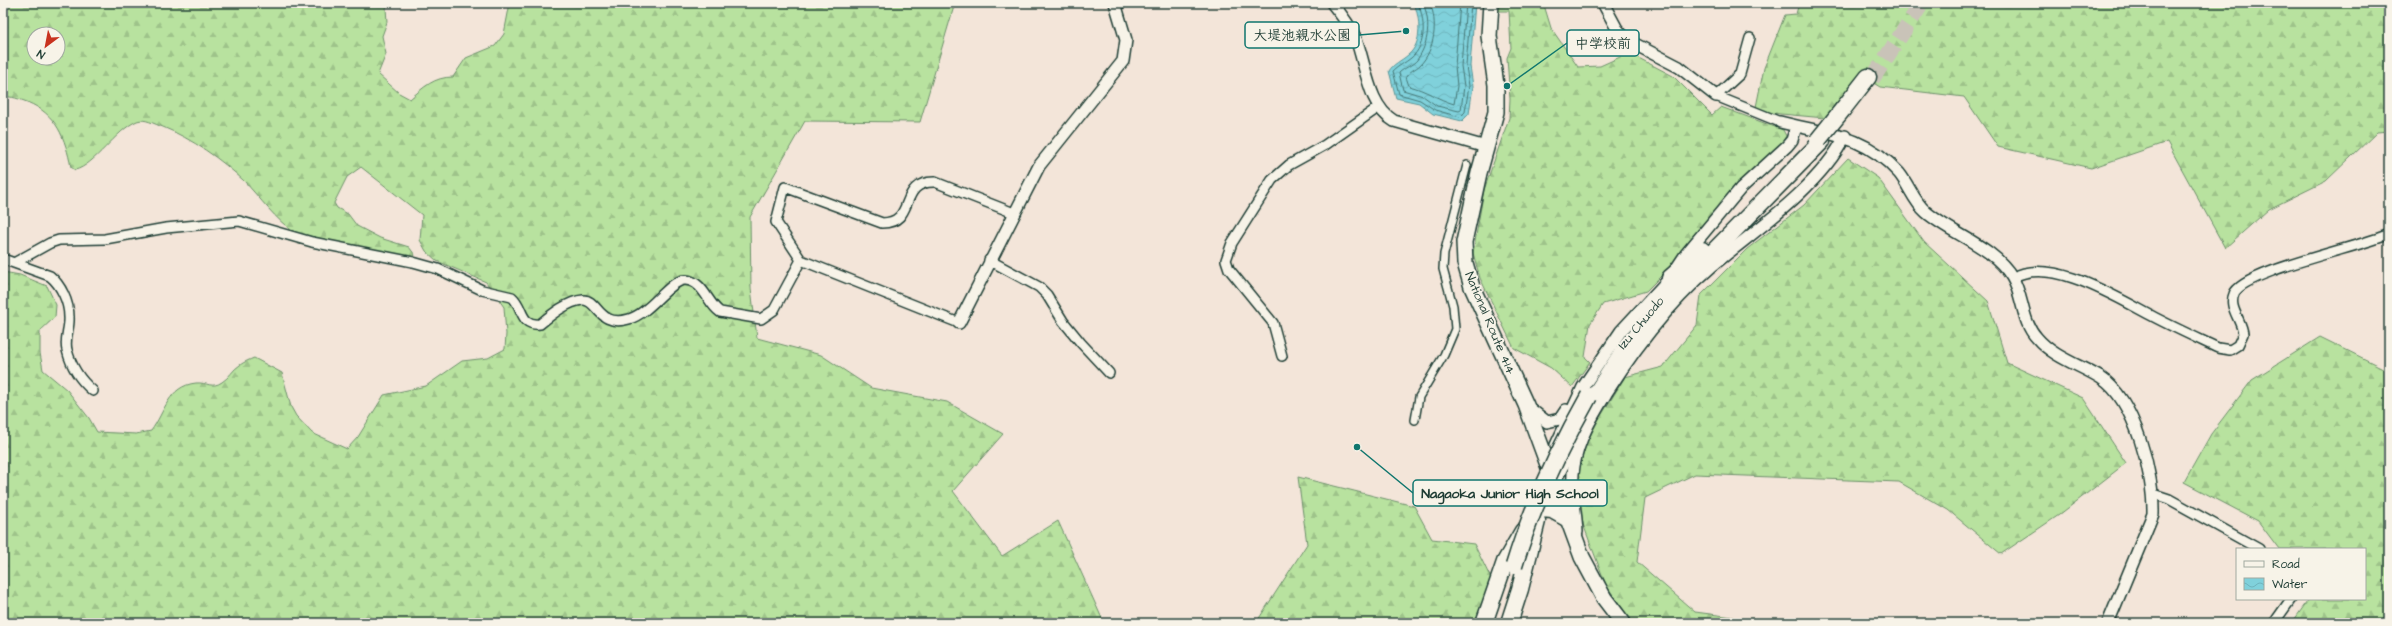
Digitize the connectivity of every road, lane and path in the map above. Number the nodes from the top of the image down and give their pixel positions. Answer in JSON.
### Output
{"nodes":[{"id":1,"x":1115,"y":3,"type":"edge"},
{"id":2,"x":1332,"y":3,"type":"edge"},
{"id":3,"x":1491,"y":3,"type":"edge"},
{"id":4,"x":1603,"y":3,"type":"edge"},
{"id":5,"x":1750,"y":38,"type":"dead end"},
{"id":6,"x":1870,"y":78,"type":"tunnel mouth"},
{"id":7,"x":1716,"y":96,"type":"junction"},
{"id":8,"x":1379,"y":108,"type":"junction"},
{"id":9,"x":1780,"y":122,"type":"joint"},
{"id":10,"x":1796,"y":127,"type":"junction"},
{"id":11,"x":1845,"y":136,"type":"junction"},
{"id":12,"x":1819,"y":143,"type":"junction"},
{"id":13,"x":1486,"y":147,"type":"junction"},
{"id":14,"x":1467,"y":165,"type":"dead end"},
{"id":15,"x":1770,"y":190,"type":"junction"},
{"id":16,"x":1014,"y":213,"type":"junction"},
{"id":17,"x":2389,"y":234,"type":"edge"},
{"id":18,"x":1726,"y":255,"type":"junction"},
{"id":19,"x":3,"y":259,"type":"edge"},
{"id":20,"x":801,"y":260,"type":"junction"},
{"id":21,"x":990,"y":260,"type":"junction"},
{"id":22,"x":14,"y":263,"type":"junction"},
{"id":23,"x":1670,"y":278,"type":"junction"},
{"id":24,"x":2012,"y":278,"type":"junction"},
{"id":25,"x":959,"y":323,"type":"joint"},
{"id":26,"x":1282,"y":356,"type":"dead end"},
{"id":27,"x":1110,"y":373,"type":"dead end"},
{"id":28,"x":93,"y":391,"type":"dead end"},
{"id":29,"x":1591,"y":396,"type":"junction"},
{"id":30,"x":1526,"y":405,"type":"junction"},
{"id":31,"x":1416,"y":420,"type":"dead end"},
{"id":32,"x":1549,"y":464,"type":"junction"},
{"id":33,"x":1555,"y":481,"type":"junction"},
{"id":34,"x":2154,"y":494,"type":"junction"},
{"id":35,"x":1542,"y":509,"type":"junction"},
{"id":36,"x":1568,"y":519,"type":"junction"},
{"id":37,"x":1577,"y":547,"type":"junction"},
{"id":38,"x":2257,"y":548,"type":"edge"},
{"id":39,"x":1517,"y":566,"type":"junction"},
{"id":40,"x":2290,"y":600,"type":"edge"},
{"id":41,"x":1484,"y":623,"type":"edge"},
{"id":42,"x":1496,"y":623,"type":"edge"},
{"id":43,"x":1501,"y":623,"type":"edge"},
{"id":44,"x":1509,"y":623,"type":"edge"},
{"id":45,"x":1623,"y":623,"type":"edge"},
{"id":46,"x":2108,"y":623,"type":"edge"},
{"id":47,"x":2274,"y":623,"type":"edge"}],
"edges":[{"from":1,"to":16,"type":"street"},
{"from":2,"to":8,"type":"street"},
{"from":3,"to":13,"type":"highway","name":"National Route 414"},
{"from":4,"to":7,"type":"street"},
{"from":5,"to":7,"type":"street"},
{"from":6,"to":12,"type":"highway","name":"Izu Chuodo","bridge":true},
{"from":7,"to":9,"type":"street"},
{"from":8,"to":13,"type":"street"},
{"from":8,"to":26,"type":"street"},
{"from":9,"to":10,"type":"street"},
{"from":10,"to":11,"type":"street"},
{"from":10,"to":23,"type":"street"},
{"from":11,"to":18,"type":"street"},
{"from":11,"to":24,"type":"street"},
{"from":12,"to":15,"type":"highway","name":"Izu Chuodo"},
{"from":12,"to":18,"type":"highway"},
{"from":12,"to":29,"type":"highway","name":"Izu Chuodo"},
{"from":13,"to":30,"type":"highway","name":"National Route 414"},
{"from":14,"to":31,"type":"street"},
{"from":15,"to":23,"type":"highway"},
{"from":15,"to":29,"type":"highway","name":"Izu Chuodo"},
{"from":16,"to":20,"type":"street"},
{"from":16,"to":21,"type":"street"},
{"from":17,"to":24,"type":"street"},
{"from":18,"to":29,"type":"street"},
{"from":19,"to":22,"type":"street"},
{"from":20,"to":22,"type":"street"},
{"from":20,"to":25,"type":"street"},
{"from":21,"to":25,"type":"street"},
{"from":21,"to":27,"type":"street"},
{"from":22,"to":28,"type":"street"},
{"from":23,"to":29,"type":"street"},
{"from":24,"to":34,"type":"street"},
{"from":29,"to":30,"type":"street"},
{"from":29,"to":32,"type":"street"},
{"from":29,"to":33,"type":"street"},
{"from":29,"to":37,"type":"street"},
{"from":29,"to":39,"type":"highway","name":"Izu Chuodo","bridge":true},
{"from":30,"to":32,"type":"highway","name":"National Route 414"},
{"from":32,"to":33,"type":"highway","name":"National Route 414"},
{"from":32,"to":41,"type":"highway"},
{"from":33,"to":35,"type":"highway"},
{"from":33,"to":36,"type":"highway","name":"National Route 414"},
{"from":34,"to":38,"type":"street"},
{"from":34,"to":46,"type":"street"},
{"from":35,"to":36,"type":"highway"},
{"from":35,"to":44,"type":"highway"},
{"from":36,"to":37,"type":"highway","name":"National Route 414"},
{"from":37,"to":45,"type":"highway","name":"National Route 414"},
{"from":39,"to":42,"type":"highway","name":"Izu Chuodo"},
{"from":39,"to":43,"type":"highway","name":"Izu Chuodo"},
{"from":40,"to":47,"type":"street"}]}
